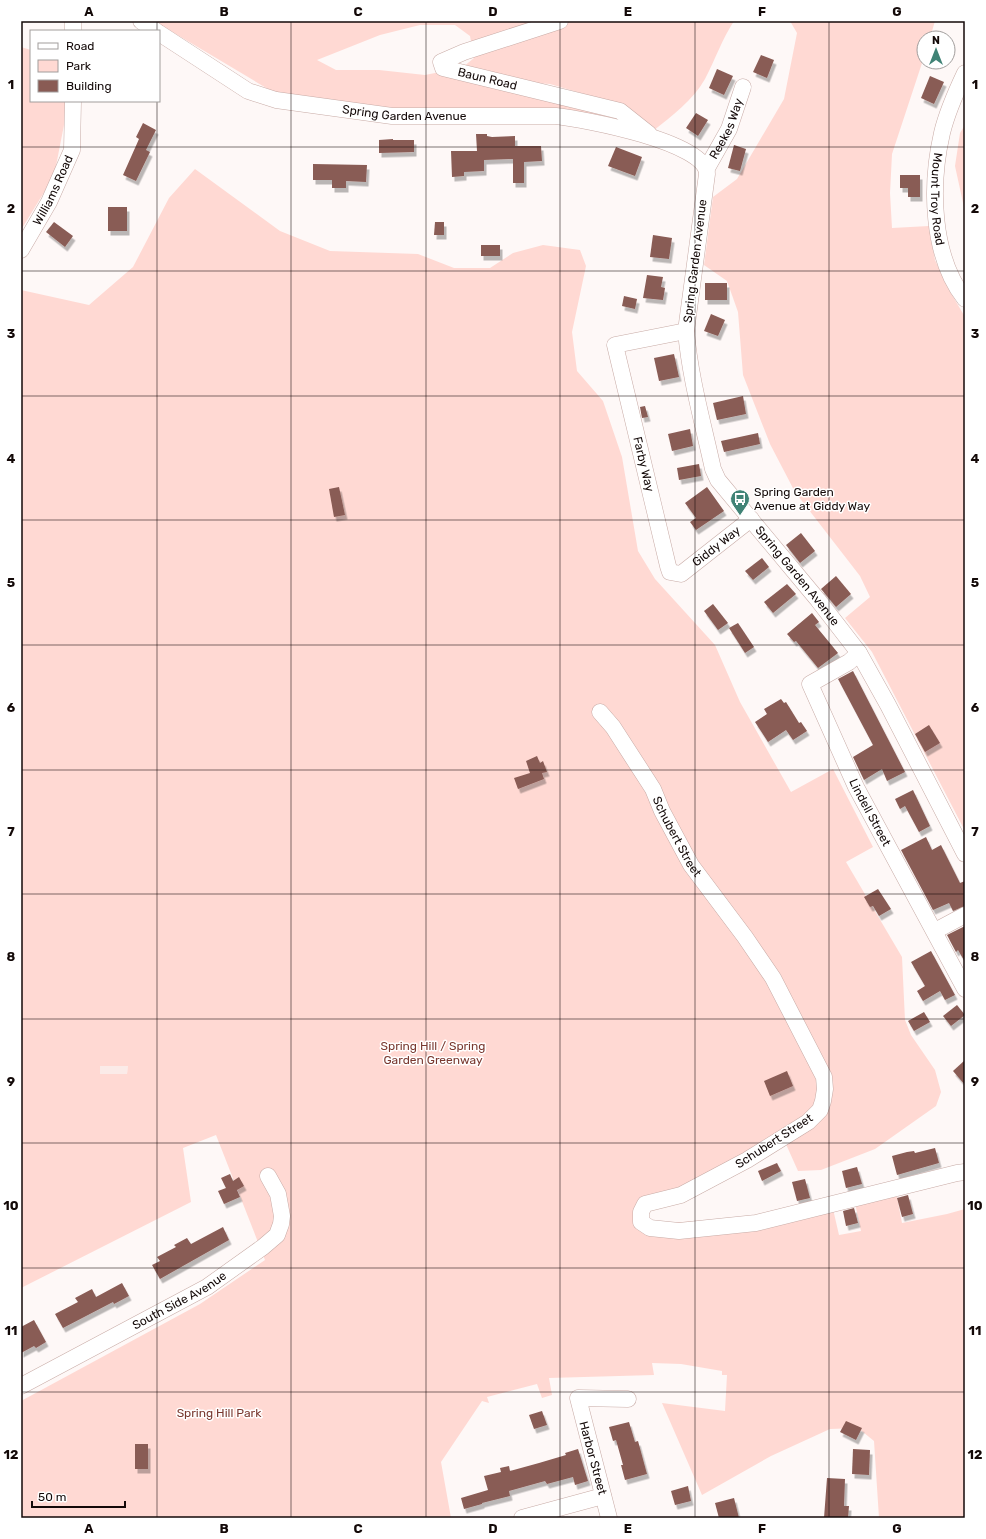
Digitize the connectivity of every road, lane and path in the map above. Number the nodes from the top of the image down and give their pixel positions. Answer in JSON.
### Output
{"nodes":[{"id":1,"x":141,"y":21,"type":"edge"},
{"id":2,"x":560,"y":21,"type":"edge"},
{"id":3,"x":154,"y":30,"type":"edge"},
{"id":4,"x":160,"y":34,"type":"edge"},
{"id":5,"x":965,"y":73,"type":"edge"},
{"id":6,"x":744,"y":87,"type":"dead end"},
{"id":7,"x":73,"y":102,"type":"edge"},
{"id":8,"x":653,"y":137,"type":"junction"},
{"id":9,"x":707,"y":168,"type":"junction"},
{"id":10,"x":21,"y":250,"type":"edge"},
{"id":11,"x":965,"y":300,"type":"edge"},
{"id":12,"x":686,"y":331,"type":"junction"},
{"id":13,"x":751,"y":519,"type":"junction"},
{"id":14,"x":681,"y":574,"type":"joint"},
{"id":15,"x":859,"y":653,"type":"junction"},
{"id":16,"x":600,"y":712,"type":"dead end"},
{"id":17,"x":965,"y":854,"type":"edge"},
{"id":18,"x":965,"y":915,"type":"edge"},
{"id":19,"x":935,"y":931,"type":"junction"},
{"id":20,"x":965,"y":988,"type":"edge"},
{"id":21,"x":965,"y":1172,"type":"edge"},
{"id":22,"x":268,"y":1176,"type":"dead end"},
{"id":23,"x":21,"y":1386,"type":"edge"},
{"id":24,"x":628,"y":1399,"type":"dead end"},
{"id":25,"x":603,"y":1496,"type":"junction"},
{"id":26,"x":522,"y":1518,"type":"edge"},
{"id":27,"x":609,"y":1518,"type":"edge"}],
"edges":[{"from":1,"to":3,"type":"street"},
{"from":2,"to":8,"type":"street","name":"Baun Road"},
{"from":4,"to":8,"type":"street","name":"Spring Garden Avenue"},
{"from":5,"to":11,"type":"street","name":"Mount Troy Road"},
{"from":6,"to":9,"type":"street","name":"Reekes Way"},
{"from":7,"to":10,"type":"street","name":"Williams Road"},
{"from":8,"to":9,"type":"street","name":"Spring Garden Avenue"},
{"from":9,"to":12,"type":"street","name":"Spring Garden Avenue"},
{"from":12,"to":13,"type":"street","name":"Spring Garden Avenue"},
{"from":12,"to":14,"type":"street","name":"Farby Way"},
{"from":13,"to":14,"type":"street","name":"Giddy Way"},
{"from":13,"to":15,"type":"street","name":"Spring Garden Avenue"},
{"from":15,"to":17,"type":"street","name":"Spring Garden Avenue"},
{"from":15,"to":19,"type":"street","name":"Lindell Street"},
{"from":16,"to":21,"type":"street","name":"Schubert Street"},
{"from":18,"to":19,"type":"street"},
{"from":19,"to":20,"type":"street","name":"Lindell Street"},
{"from":22,"to":23,"type":"street","name":"South Side Avenue"},
{"from":24,"to":25,"type":"street","name":"Harbor Street"},
{"from":25,"to":26,"type":"street"},
{"from":25,"to":27,"type":"street","name":"Harbor Street"}]}
